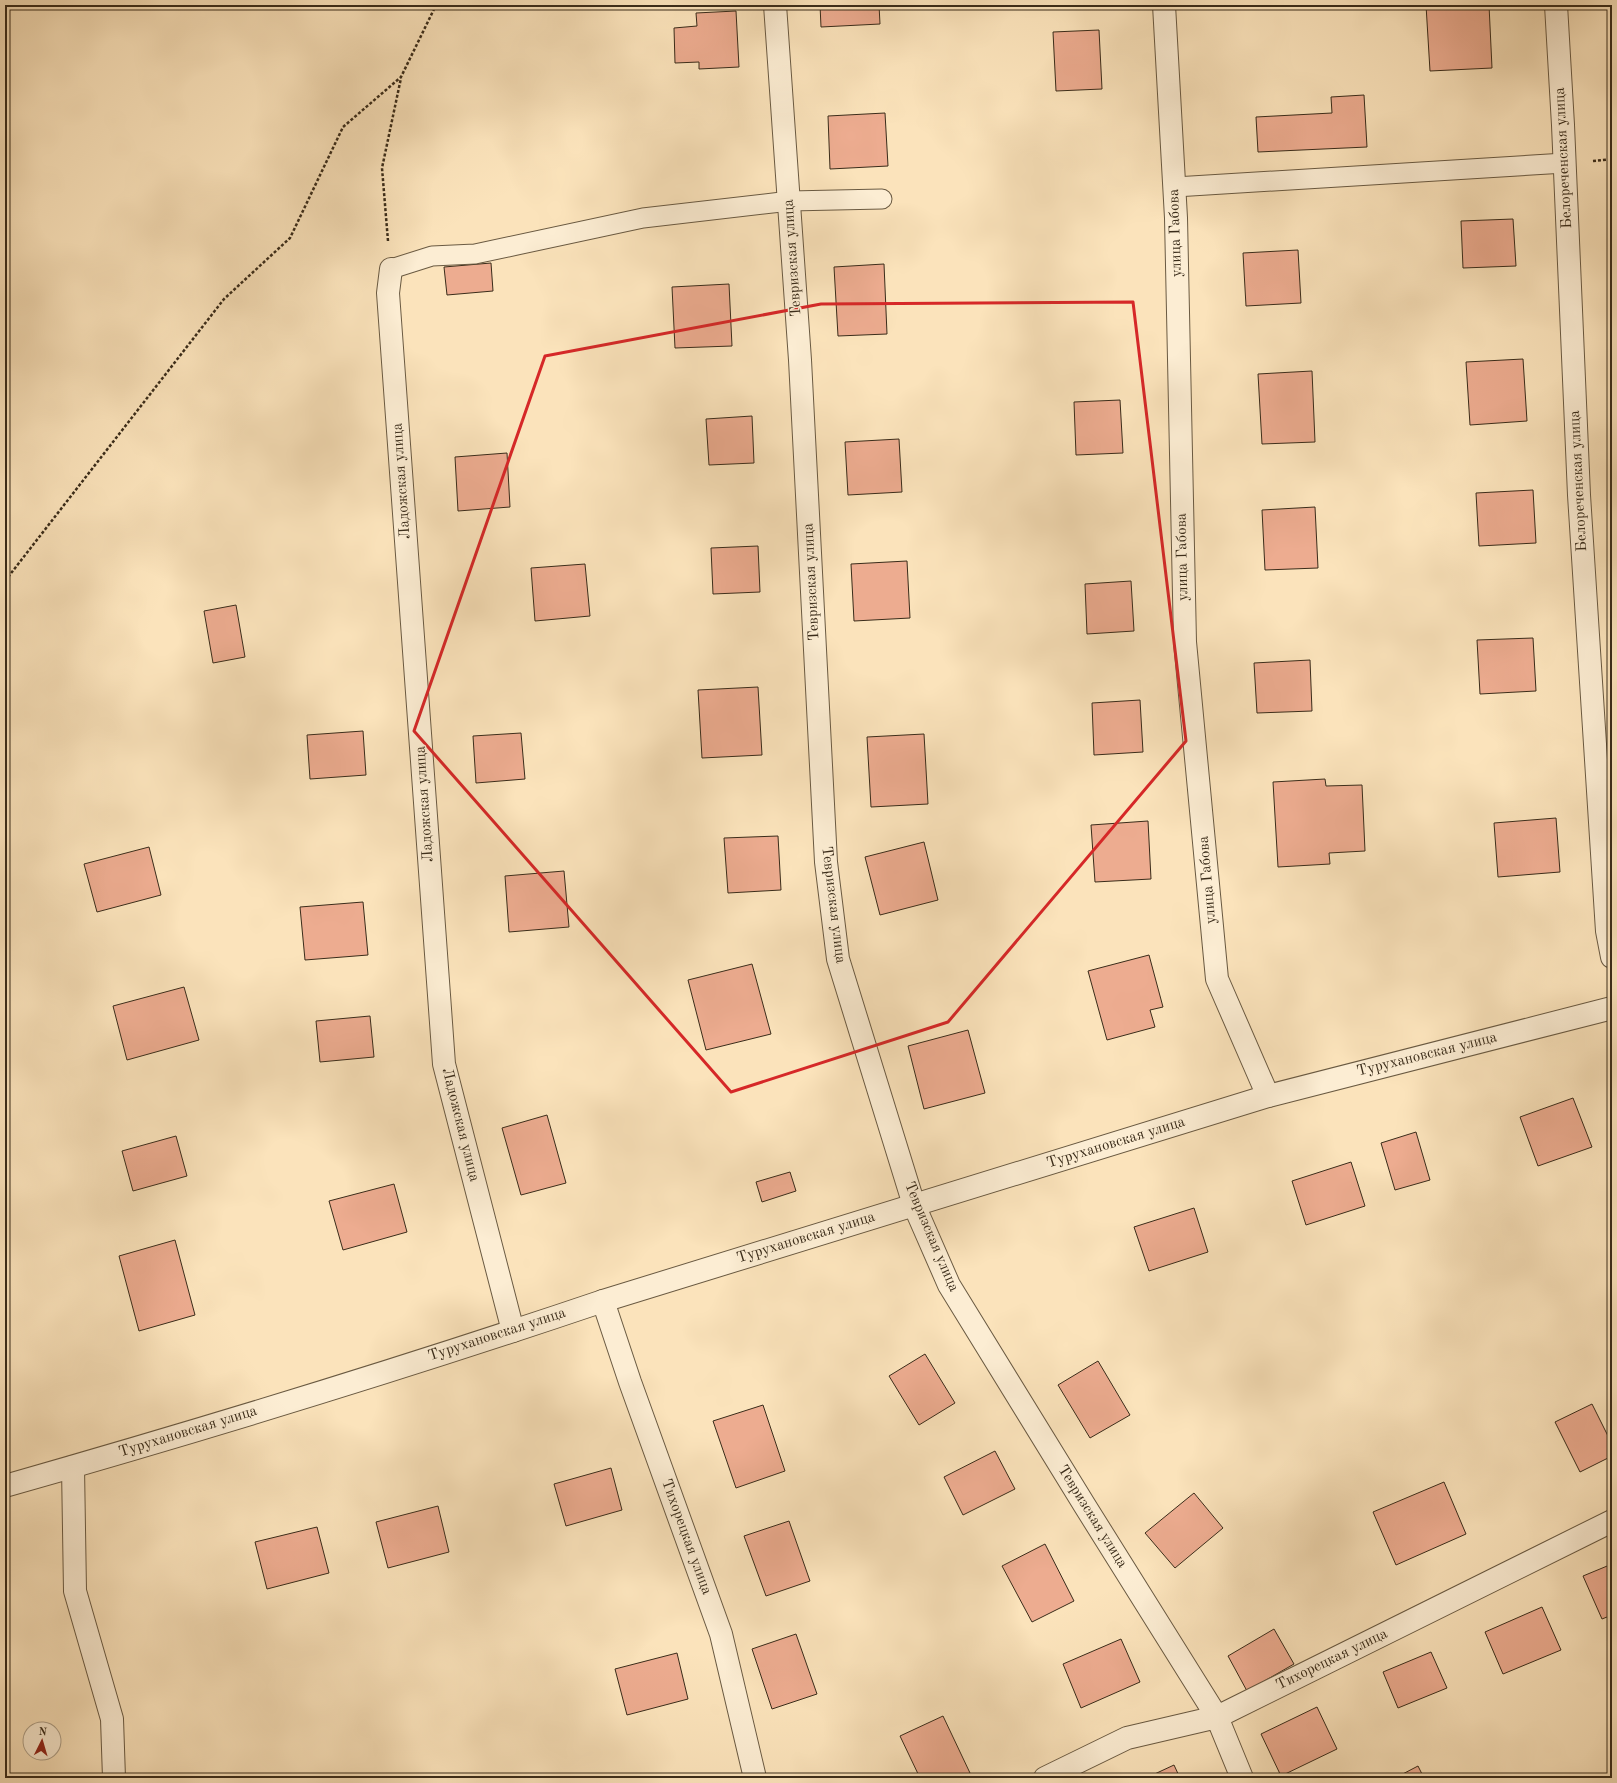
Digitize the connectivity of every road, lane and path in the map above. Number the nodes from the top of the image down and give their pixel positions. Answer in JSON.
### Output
{"nodes":[{"id":1,"x":436,"y":5,"type":"edge"},
{"id":2,"x":775,"y":5,"type":"edge"},
{"id":3,"x":1164,"y":5,"type":"edge"},
{"id":4,"x":1556,"y":5,"type":"edge"},
{"id":5,"x":401,"y":77,"type":"junction"},
{"id":6,"x":1565,"y":163,"type":"junction"},
{"id":7,"x":1175,"y":187,"type":"junction"},
{"id":8,"x":882,"y":199,"type":"dead end"},
{"id":9,"x":790,"y":202,"type":"junction"},
{"id":10,"x":391,"y":269,"type":"junction"},
{"id":11,"x":5,"y":581,"type":"edge"},
{"id":12,"x":1612,"y":957,"type":"edge"},
{"id":13,"x":1612,"y":1008,"type":"edge"},
{"id":14,"x":1268,"y":1096,"type":"junction"},
{"id":15,"x":914,"y":1205,"type":"junction"},
{"id":16,"x":603,"y":1301,"type":"junction"},
{"id":17,"x":513,"y":1331,"type":"junction"},
{"id":18,"x":73,"y":1467,"type":"junction"},
{"id":19,"x":5,"y":1486,"type":"edge"},
{"id":20,"x":1612,"y":1521,"type":"edge"},
{"id":21,"x":1217,"y":1717,"type":"junction"},
{"id":22,"x":114,"y":1778,"type":"edge"},
{"id":23,"x":755,"y":1778,"type":"edge"},
{"id":24,"x":1045,"y":1778,"type":"edge"},
{"id":25,"x":1242,"y":1778,"type":"edge"}],
"edges":[{"from":1,"to":5,"type":"path"},
{"from":2,"to":9,"type":"street","name":"Тевризская улица"},
{"from":3,"to":7,"type":"street","name":"улица Габова"},
{"from":4,"to":6,"type":"street","name":"Белореченская улица"},
{"from":5,"to":10,"type":"path"},
{"from":5,"to":11,"type":"path"},
{"from":6,"to":7,"type":"lane"},
{"from":6,"to":12,"type":"street","name":"Белореченская улица"},
{"from":7,"to":14,"type":"street","name":"улица Габова"},
{"from":8,"to":9,"type":"lane"},
{"from":9,"to":10,"type":"lane"},
{"from":9,"to":15,"type":"street","name":"Тевризская улица"},
{"from":10,"to":17,"type":"street","name":"Ладожская улица"},
{"from":13,"to":14,"type":"street","name":"Турухановская улица"},
{"from":14,"to":15,"type":"street","name":"Турухановская улица"},
{"from":15,"to":16,"type":"street","name":"Турухановская улица"},
{"from":15,"to":21,"type":"street","name":"Тевризская улица"},
{"from":16,"to":17,"type":"street","name":"Турухановская улица"},
{"from":16,"to":23,"type":"street","name":"Тихорецкая улица"},
{"from":17,"to":18,"type":"street","name":"Турухановская улица"},
{"from":18,"to":19,"type":"street","name":"Турухановская улица"},
{"from":18,"to":22,"type":"street"},
{"from":20,"to":21,"type":"street","name":"Тихорецкая улица"},
{"from":21,"to":24,"type":"street","name":"Тихорецкая улица"},
{"from":21,"to":25,"type":"street","name":"Тевризская улица"}]}
